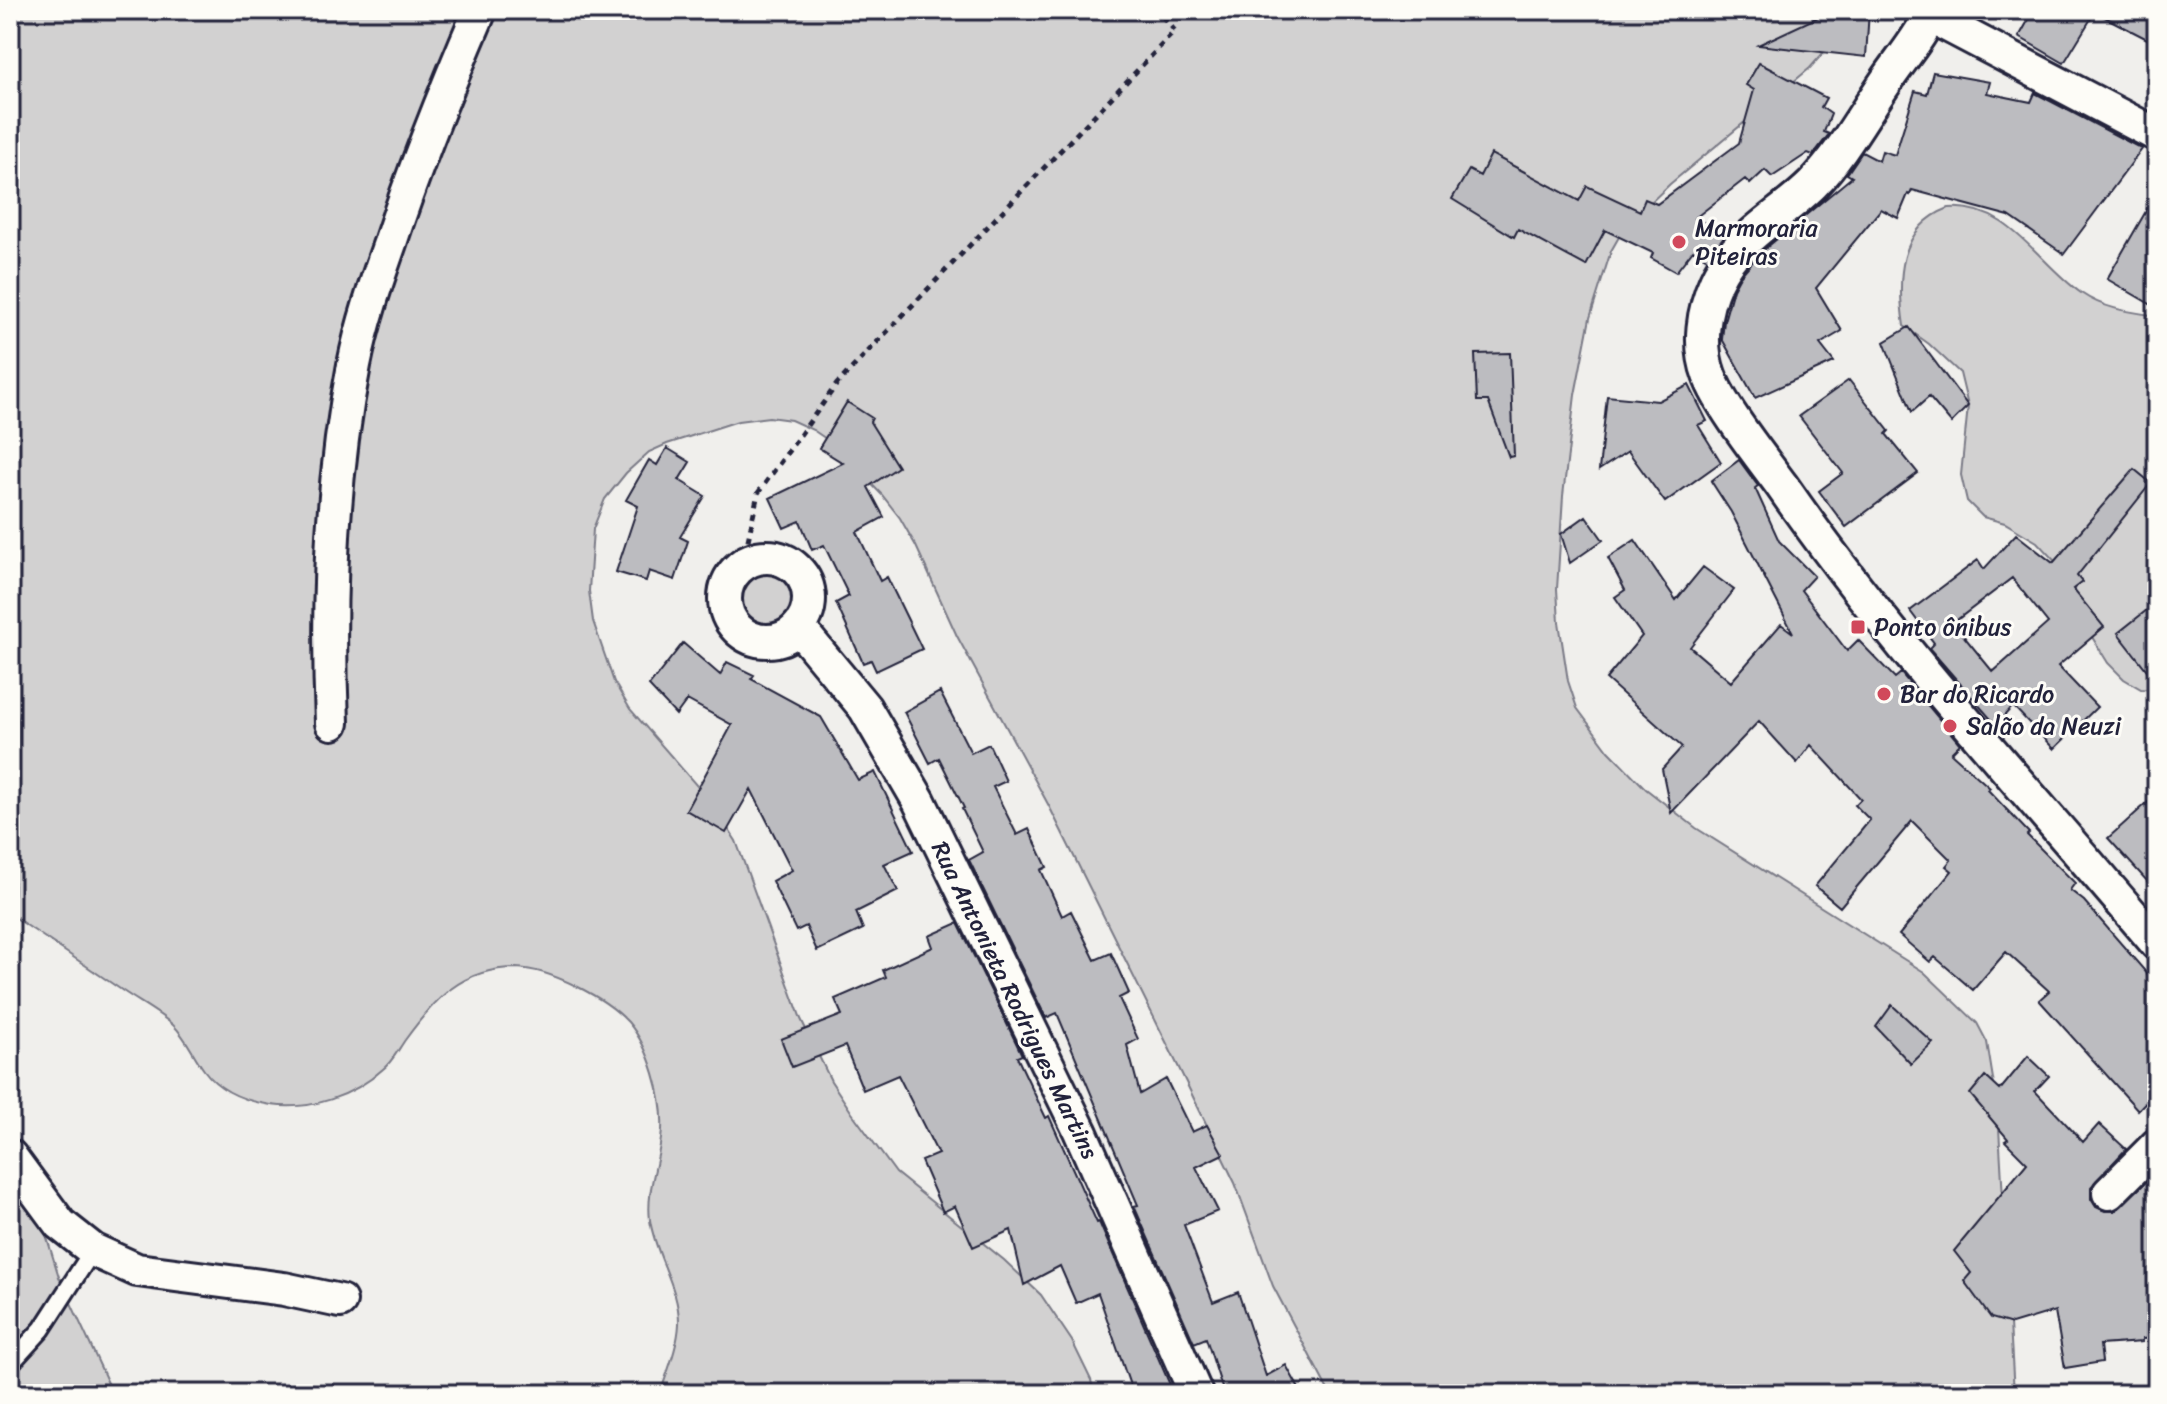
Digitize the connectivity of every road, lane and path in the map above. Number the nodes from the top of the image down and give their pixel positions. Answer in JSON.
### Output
{"nodes":[{"id":1,"x":480,"y":10,"type":"edge"},
{"id":2,"x":1157,"y":10,"type":"edge"},
{"id":3,"x":1932,"y":13,"type":"edge"},
{"id":4,"x":2157,"y":135,"type":"edge"},
{"id":5,"x":743,"y":564,"type":"junction"},
{"id":6,"x":798,"y":627,"type":"junction"},
{"id":7,"x":332,"y":723,"type":"dead end"},
{"id":8,"x":2156,"y":940,"type":"edge"},
{"id":9,"x":2157,"y":1145,"type":"edge"},
{"id":10,"x":10,"y":1156,"type":"edge"},
{"id":11,"x":2109,"y":1193,"type":"dead end"},
{"id":12,"x":93,"y":1250,"type":"junction"},
{"id":13,"x":340,"y":1301,"type":"dead end"},
{"id":14,"x":10,"y":1364,"type":"edge"},
{"id":15,"x":1196,"y":1394,"type":"edge"}],
"edges":[{"from":1,"to":7,"type":"street"},
{"from":2,"to":5,"type":"path"},
{"from":3,"to":4,"type":"street"},
{"from":3,"to":8,"type":"street"},
{"from":5,"to":6,"type":"street"},
{"from":5,"to":6,"type":"street"},
{"from":6,"to":15,"type":"street","name":"Rua Antonieta Rodrigues Martins"},
{"from":9,"to":11,"type":"street"},
{"from":10,"to":12,"type":"street"},
{"from":12,"to":13,"type":"street"},
{"from":12,"to":14,"type":"lane"}]}
